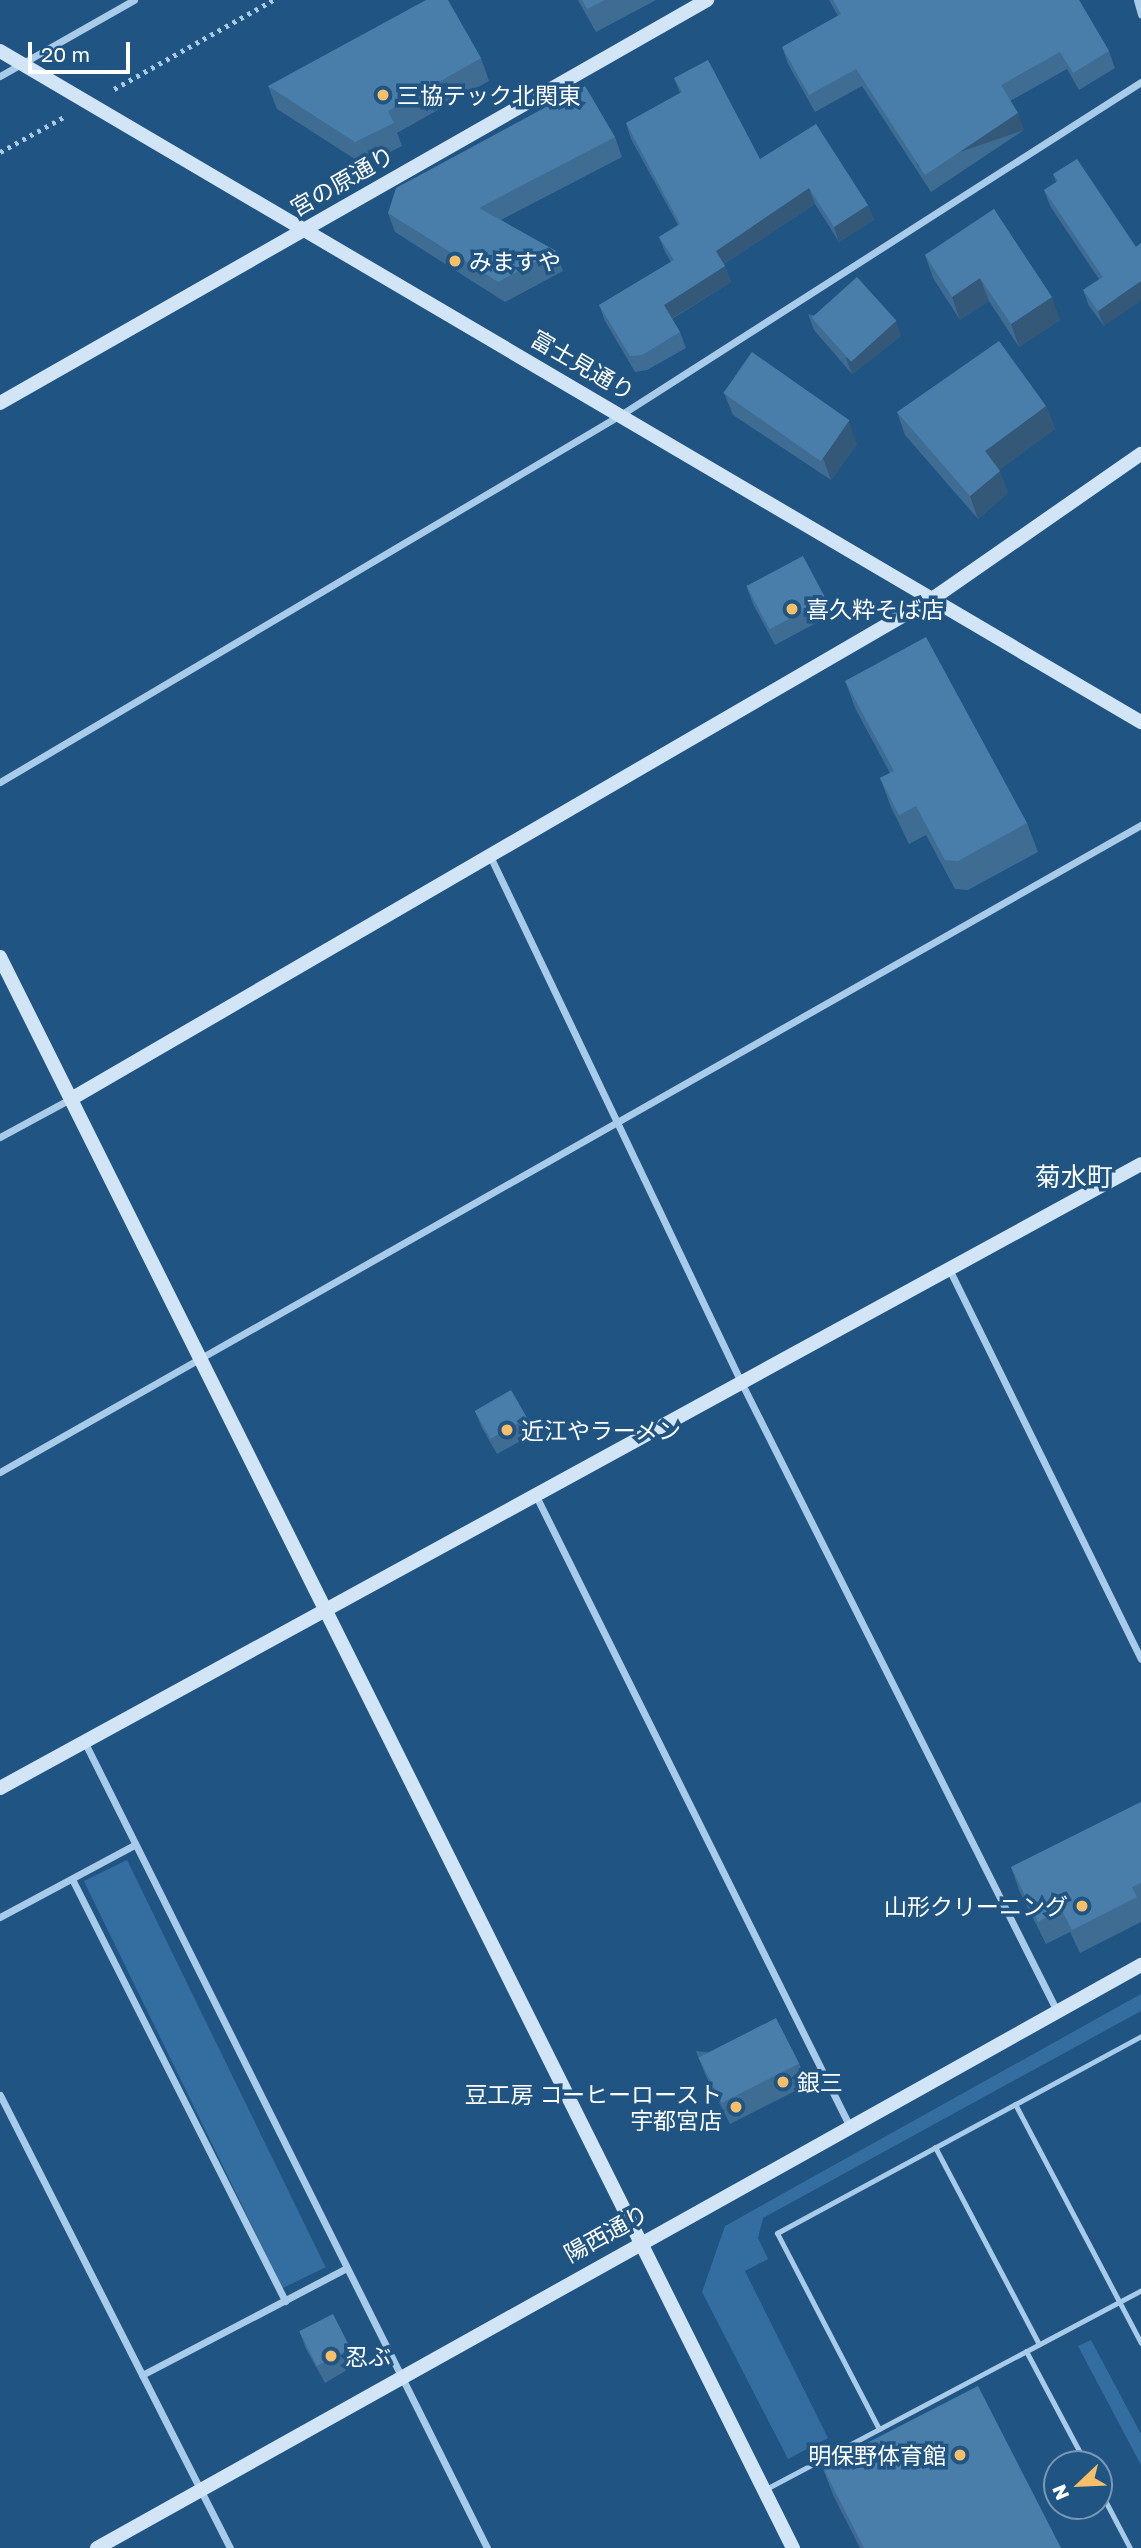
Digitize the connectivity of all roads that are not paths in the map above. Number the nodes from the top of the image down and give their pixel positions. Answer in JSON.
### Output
{"nodes":[{"id":1,"x":134,"y":0,"type":"edge"},
{"id":2,"x":707,"y":0,"type":"edge"},
{"id":3,"x":1137,"y":0,"type":"edge"},
{"id":4,"x":1141,"y":13,"type":"edge"},
{"id":5,"x":0,"y":51,"type":"edge"},
{"id":6,"x":21,"y":63,"type":"junction"},
{"id":7,"x":0,"y":76,"type":"edge"},
{"id":8,"x":1141,"y":82,"type":"edge"},
{"id":9,"x":304,"y":229,"type":"junction"},
{"id":10,"x":0,"y":403,"type":"edge"},
{"id":11,"x":622,"y":414,"type":"junction"},
{"id":12,"x":1141,"y":454,"type":"edge"},
{"id":13,"x":935,"y":597,"type":"junction"},
{"id":14,"x":1141,"y":722,"type":"edge"},
{"id":15,"x":0,"y":782,"type":"edge"},
{"id":16,"x":1141,"y":825,"type":"edge"},
{"id":17,"x":489,"y":855,"type":"junction"},
{"id":18,"x":0,"y":957,"type":"edge"},
{"id":19,"x":71,"y":1099,"type":"junction"},
{"id":20,"x":616,"y":1123,"type":"junction"},
{"id":21,"x":0,"y":1137,"type":"edge"},
{"id":22,"x":1141,"y":1164,"type":"edge"},
{"id":23,"x":951,"y":1273,"type":"junction"},
{"id":24,"x":201,"y":1360,"type":"junction"},
{"id":25,"x":742,"y":1384,"type":"junction"},
{"id":26,"x":0,"y":1472,"type":"edge"},
{"id":27,"x":537,"y":1498,"type":"junction"},
{"id":28,"x":327,"y":1614,"type":"junction"},
{"id":29,"x":1141,"y":1658,"type":"edge"},
{"id":30,"x":85,"y":1743,"type":"junction"},
{"id":31,"x":0,"y":1788,"type":"edge"},
{"id":32,"x":134,"y":1845,"type":"junction"},
{"id":33,"x":72,"y":1879,"type":"junction"},
{"id":34,"x":0,"y":1917,"type":"edge"},
{"id":35,"x":1141,"y":1965,"type":"edge"},
{"id":36,"x":1056,"y":2011,"type":"junction"},
{"id":37,"x":1141,"y":2036,"type":"edge"},
{"id":38,"x":0,"y":2095,"type":"edge"},
{"id":39,"x":1015,"y":2104,"type":"junction"},
{"id":40,"x":849,"y":2125,"type":"junction"},
{"id":41,"x":935,"y":2147,"type":"junction"},
{"id":42,"x":639,"y":2240,"type":"junction"},
{"id":43,"x":345,"y":2270,"type":"junction"},
{"id":44,"x":1141,"y":2290,"type":"edge"},
{"id":45,"x":285,"y":2301,"type":"junction"},
{"id":46,"x":1119,"y":2302,"type":"junction"},
{"id":47,"x":1141,"y":2343,"type":"edge"},
{"id":48,"x":1039,"y":2344,"type":"junction"},
{"id":49,"x":1026,"y":2351,"type":"junction"},
{"id":50,"x":142,"y":2375,"type":"junction"},
{"id":51,"x":398,"y":2376,"type":"junction"},
{"id":52,"x":879,"y":2429,"type":"junction"},
{"id":53,"x":1079,"y":2450,"type":"edge"},
{"id":54,"x":200,"y":2489,"type":"junction"},
{"id":55,"x":764,"y":2490,"type":"junction"},
{"id":56,"x":1113,"y":2516,"type":"edge"},
{"id":57,"x":97,"y":2548,"type":"edge"},
{"id":58,"x":230,"y":2548,"type":"edge"},
{"id":59,"x":487,"y":2548,"type":"edge"},
{"id":60,"x":793,"y":2548,"type":"edge"},
{"id":61,"x":1130,"y":2548,"type":"edge"}],
"edges":[{"from":1,"to":6,"type":"street"},
{"from":2,"to":9,"type":"street","name":"宮の原通り"},
{"from":3,"to":4,"type":"street"},
{"from":5,"to":6,"type":"street","name":"富士見通り"},
{"from":6,"to":7,"type":"street"},
{"from":6,"to":9,"type":"street","name":"富士見通り"},
{"from":8,"to":11,"type":"street"},
{"from":9,"to":10,"type":"street","name":"宮の原通り"},
{"from":9,"to":11,"type":"street","name":"富士見通り"},
{"from":11,"to":13,"type":"street","name":"富士見通り"},
{"from":11,"to":15,"type":"street"},
{"from":12,"to":13,"type":"street"},
{"from":13,"to":14,"type":"street","name":"富士見通り"},
{"from":13,"to":17,"type":"street"},
{"from":16,"to":20,"type":"street"},
{"from":17,"to":19,"type":"street"},
{"from":17,"to":20,"type":"street"},
{"from":18,"to":19,"type":"street"},
{"from":19,"to":21,"type":"street"},
{"from":19,"to":24,"type":"street"},
{"from":20,"to":24,"type":"street"},
{"from":20,"to":25,"type":"street"},
{"from":22,"to":23,"type":"street"},
{"from":23,"to":25,"type":"street"},
{"from":23,"to":29,"type":"street"},
{"from":24,"to":26,"type":"street"},
{"from":24,"to":28,"type":"street"},
{"from":25,"to":27,"type":"street"},
{"from":25,"to":36,"type":"street"},
{"from":27,"to":28,"type":"street"},
{"from":27,"to":40,"type":"street"},
{"from":28,"to":30,"type":"street"},
{"from":28,"to":42,"type":"street"},
{"from":30,"to":31,"type":"street"},
{"from":30,"to":32,"type":"street"},
{"from":32,"to":33,"type":"street"},
{"from":32,"to":43,"type":"street"},
{"from":33,"to":34,"type":"street"},
{"from":33,"to":45,"type":"street"},
{"from":35,"to":36,"type":"street","name":"陽西通り"},
{"from":36,"to":40,"type":"street","name":"陽西通り"},
{"from":37,"to":39,"type":"lane"},
{"from":38,"to":50,"type":"street"},
{"from":39,"to":41,"type":"lane"},
{"from":39,"to":46,"type":"lane"},
{"from":40,"to":42,"type":"street","name":"陽西通り"},
{"from":41,"to":48,"type":"lane"},
{"from":41,"to":52,"type":"lane"},
{"from":42,"to":51,"type":"street","name":"陽西通り"},
{"from":42,"to":55,"type":"street"},
{"from":43,"to":45,"type":"street"},
{"from":43,"to":51,"type":"street"},
{"from":44,"to":46,"type":"lane"},
{"from":45,"to":50,"type":"street"},
{"from":46,"to":47,"type":"lane"},
{"from":46,"to":48,"type":"lane"},
{"from":48,"to":49,"type":"lane"},
{"from":49,"to":52,"type":"lane"},
{"from":49,"to":53,"type":"lane"},
{"from":50,"to":54,"type":"street"},
{"from":51,"to":54,"type":"street","name":"陽西通り"},
{"from":51,"to":59,"type":"street"},
{"from":52,"to":55,"type":"lane"},
{"from":54,"to":57,"type":"street","name":"陽西通り"},
{"from":54,"to":58,"type":"street"},
{"from":55,"to":60,"type":"street"},
{"from":56,"to":61,"type":"lane"}]}
